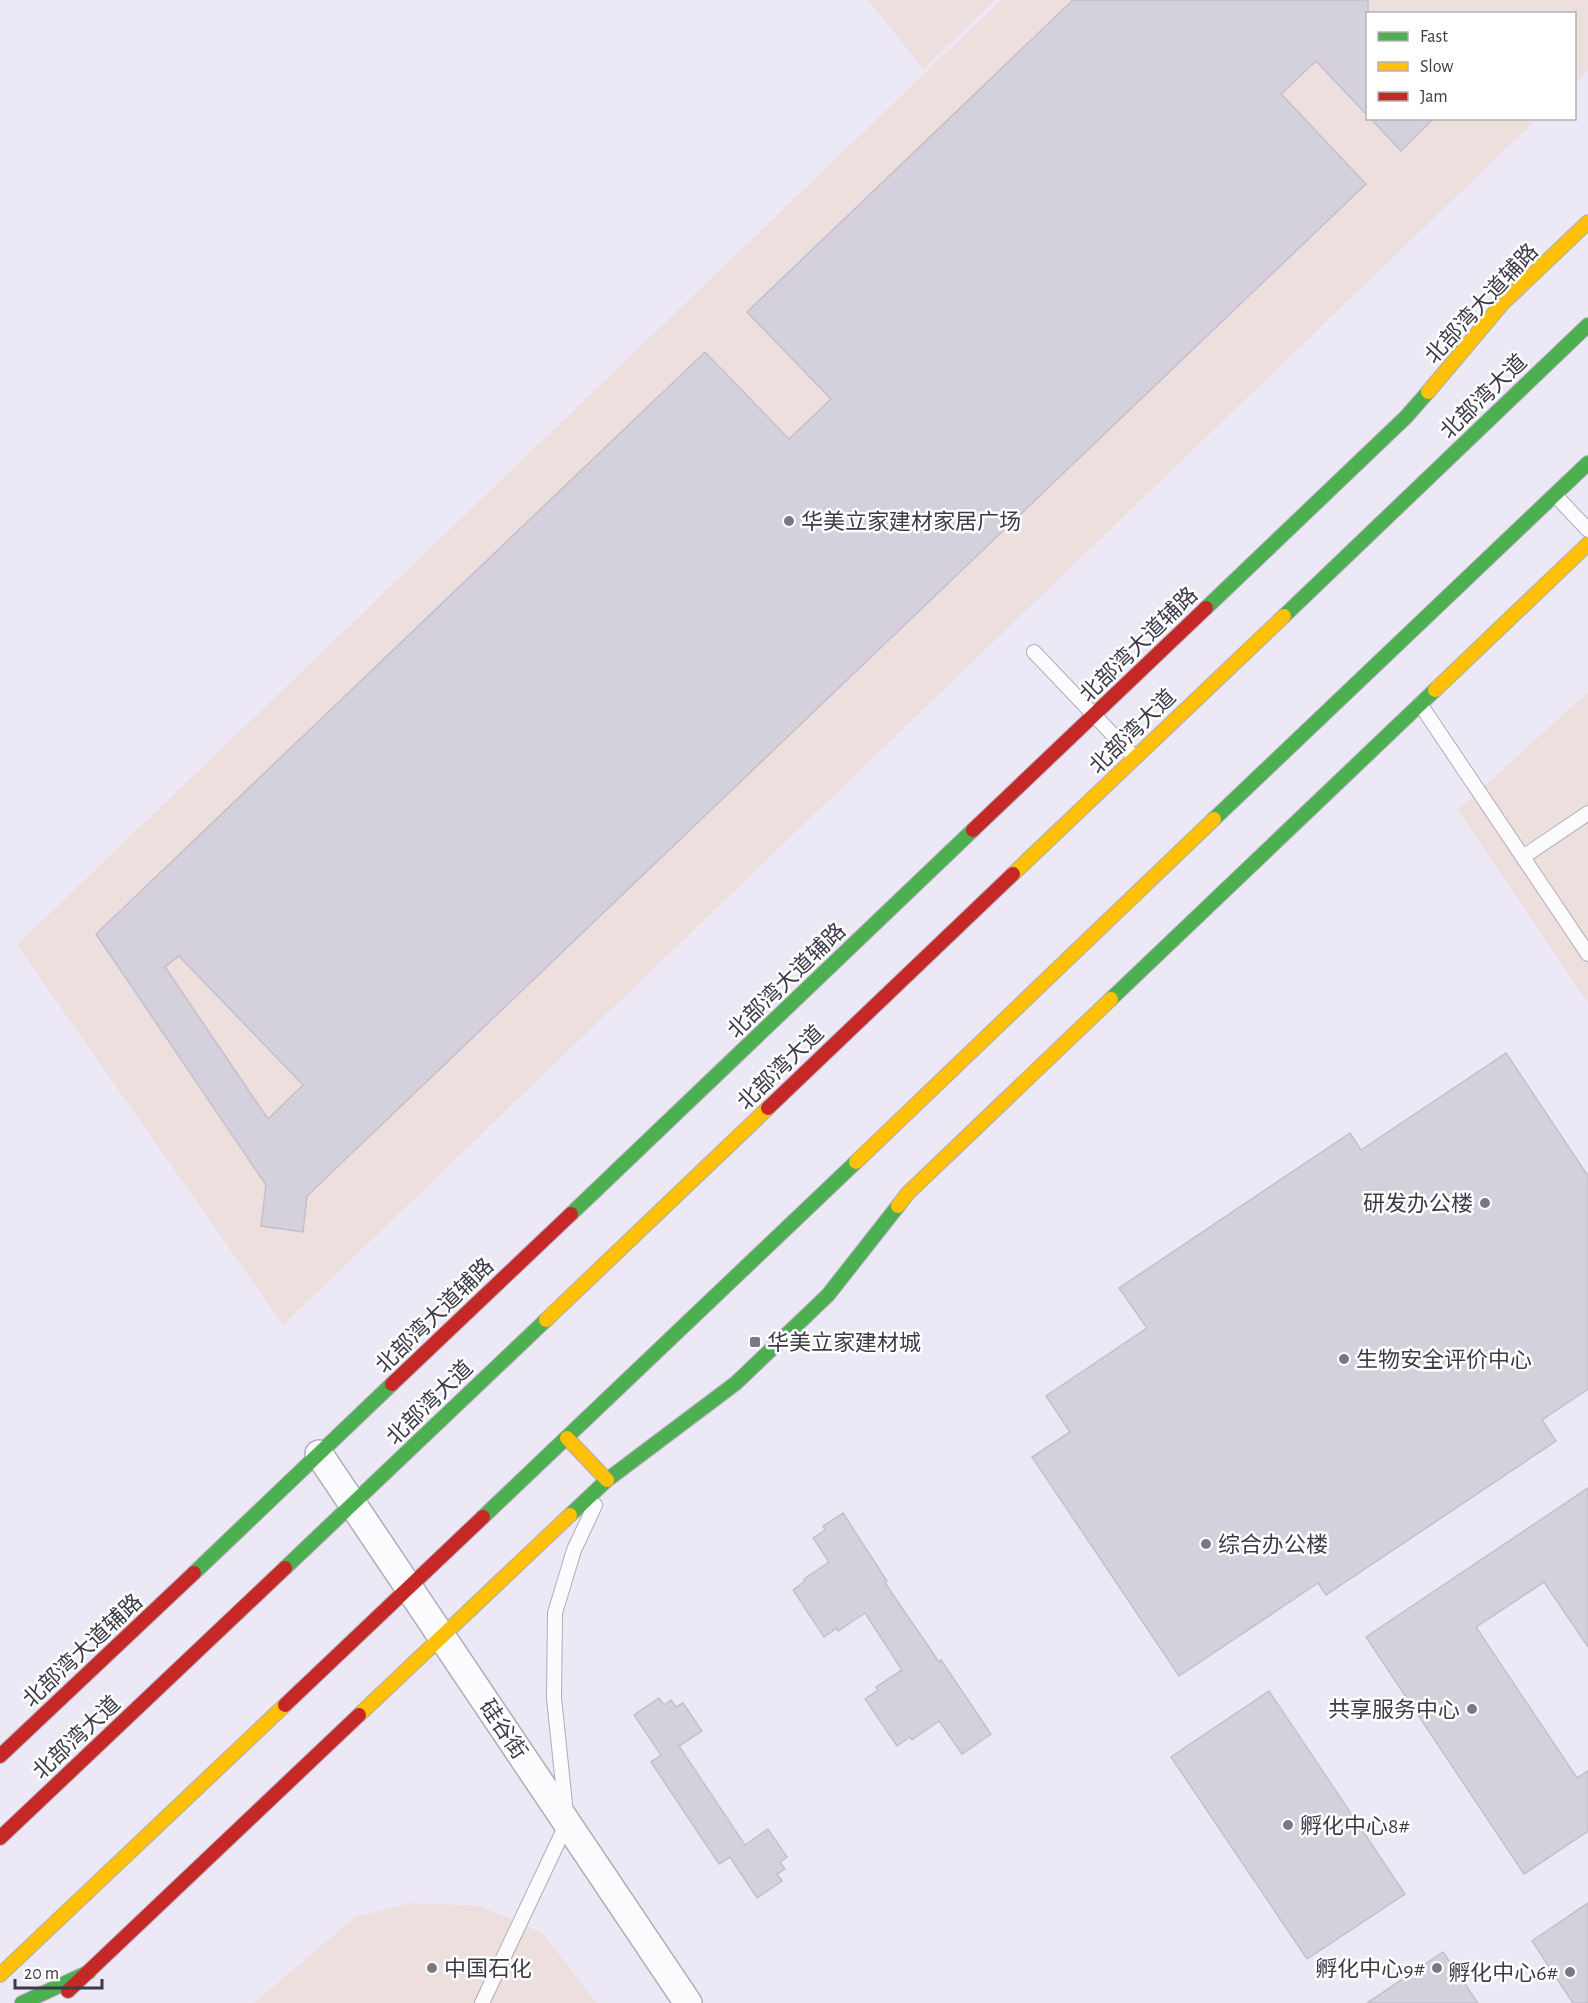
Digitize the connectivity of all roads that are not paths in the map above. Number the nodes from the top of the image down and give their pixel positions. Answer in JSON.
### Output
{"nodes":[{"id":1,"x":1588,"y":222,"type":"edge"},
{"id":2,"x":1587,"y":325,"type":"edge"},
{"id":3,"x":1588,"y":463,"type":"edge"},
{"id":4,"x":1555,"y":495,"type":"junction"},
{"id":5,"x":1588,"y":530,"type":"edge"},
{"id":6,"x":1588,"y":544,"type":"edge"},
{"id":7,"x":1034,"y":652,"type":"dead end"},
{"id":8,"x":1420,"y":704,"type":"junction"},
{"id":9,"x":1094,"y":715,"type":"junction"},
{"id":10,"x":1135,"y":758,"type":"junction"},
{"id":11,"x":1588,"y":813,"type":"edge"},
{"id":12,"x":1522,"y":857,"type":"junction"},
{"id":13,"x":1588,"y":954,"type":"edge"},
{"id":14,"x":567,"y":1438,"type":"junction"},
{"id":15,"x":319,"y":1455,"type":"junction"},
{"id":16,"x":607,"y":1480,"type":"junction"},
{"id":17,"x":353,"y":1504,"type":"junction"},
{"id":18,"x":409,"y":1588,"type":"junction"},
{"id":19,"x":443,"y":1638,"type":"junction"},
{"id":20,"x":0,"y":1756,"type":"edge"},
{"id":21,"x":567,"y":1823,"type":"junction"},
{"id":22,"x":0,"y":1838,"type":"edge"},
{"id":23,"x":89,"y":1972,"type":"junction"},
{"id":24,"x":0,"y":1975,"type":"edge"},
{"id":25,"x":22,"y":2003,"type":"edge"},
{"id":26,"x":56,"y":2003,"type":"edge"},
{"id":27,"x":482,"y":2003,"type":"edge"},
{"id":28,"x":688,"y":2003,"type":"edge"}],
"edges":[{"from":1,"to":9,"type":"main road","name":"北部湾大道辅路"},
{"from":2,"to":10,"type":"main road","name":"北部湾大道"},
{"from":3,"to":4,"type":"main road"},
{"from":4,"to":5,"type":"lane"},
{"from":4,"to":14,"type":"main road"},
{"from":6,"to":8,"type":"main road"},
{"from":7,"to":9,"type":"lane"},
{"from":8,"to":12,"type":"lane"},
{"from":8,"to":16,"type":"main road"},
{"from":9,"to":10,"type":"lane"},
{"from":9,"to":15,"type":"main road","name":"北部湾大道辅路"},
{"from":10,"to":17,"type":"main road","name":"北部湾大道"},
{"from":11,"to":12,"type":"lane"},
{"from":12,"to":13,"type":"lane"},
{"from":14,"to":16,"type":"main road"},
{"from":14,"to":18,"type":"main road"},
{"from":15,"to":17,"type":"street","name":"硅谷街"},
{"from":15,"to":20,"type":"main road","name":"北部湾大道辅路"},
{"from":16,"to":19,"type":"main road"},
{"from":16,"to":21,"type":"lane"},
{"from":17,"to":18,"type":"street","name":"硅谷街"},
{"from":17,"to":22,"type":"main road","name":"北部湾大道"},
{"from":18,"to":19,"type":"street","name":"硅谷街"},
{"from":18,"to":24,"type":"main road"},
{"from":19,"to":21,"type":"street","name":"硅谷街"},
{"from":19,"to":23,"type":"main road"},
{"from":21,"to":27,"type":"lane"},
{"from":21,"to":28,"type":"street","name":"硅谷街"},
{"from":23,"to":25,"type":"main road"},
{"from":23,"to":26,"type":"main road"}]}
